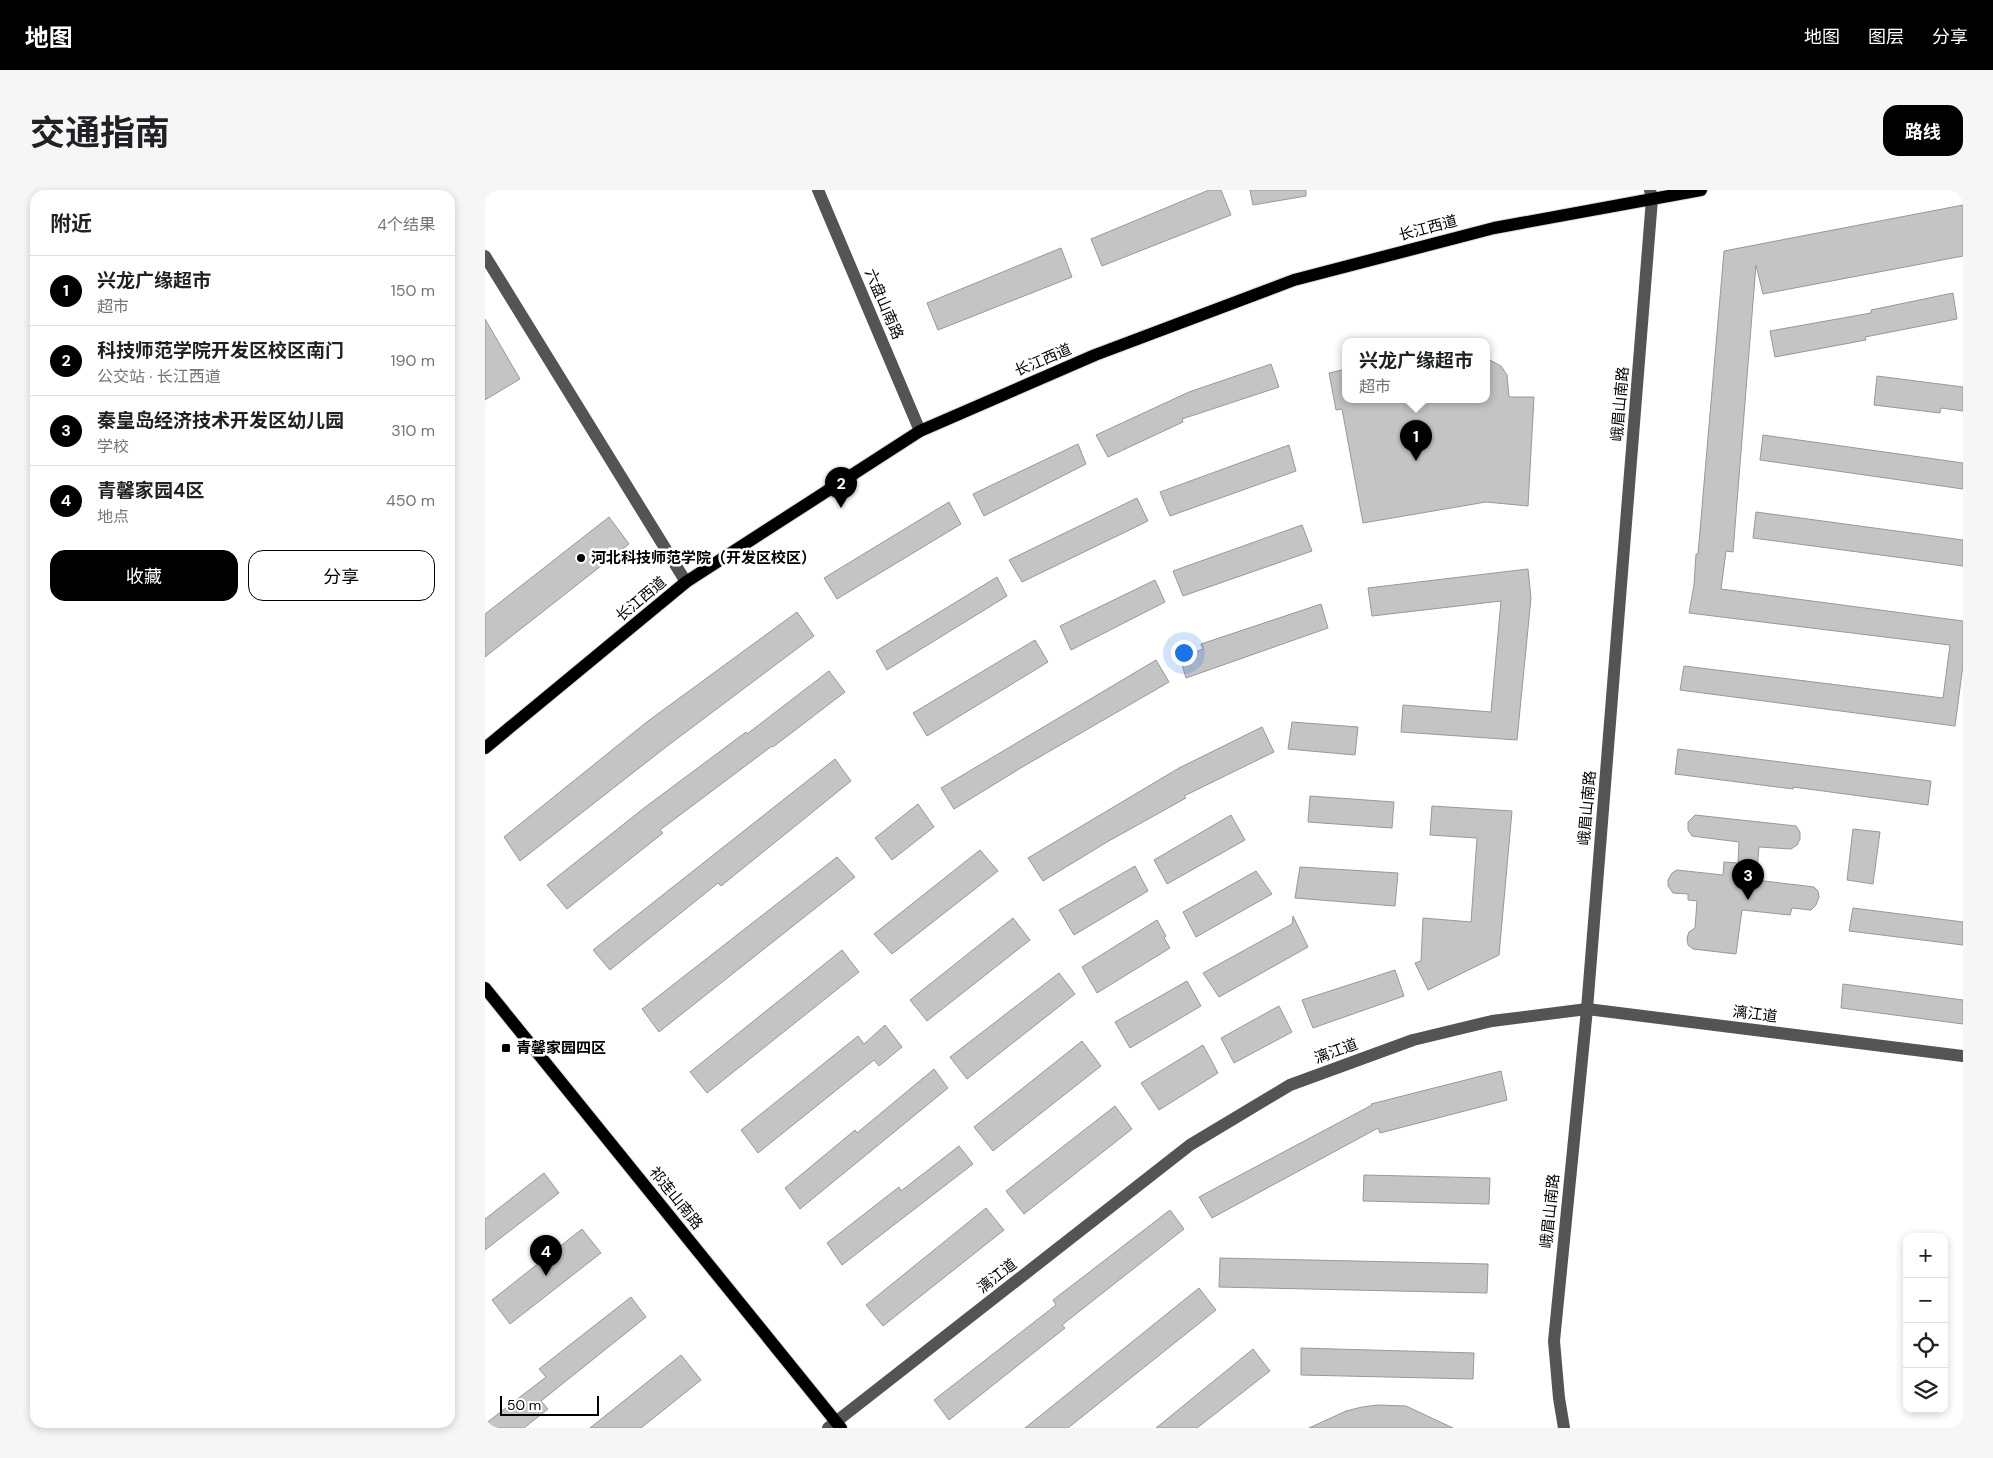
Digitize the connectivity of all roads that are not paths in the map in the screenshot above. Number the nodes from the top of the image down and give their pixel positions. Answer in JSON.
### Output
{"nodes":[{"id":1,"x":818,"y":190,"type":"edge"},
{"id":2,"x":1701,"y":190,"type":"edge"},
{"id":3,"x":1651,"y":195,"type":"edge"},
{"id":4,"x":485,"y":256,"type":"edge"},
{"id":5,"x":920,"y":431,"type":"junction"},
{"id":6,"x":686,"y":582,"type":"junction"},
{"id":7,"x":485,"y":748,"type":"edge"},
{"id":8,"x":485,"y":988,"type":"edge"},
{"id":9,"x":1587,"y":1009,"type":"junction"},
{"id":10,"x":1963,"y":1056,"type":"edge"},
{"id":11,"x":835,"y":1426,"type":"edge"},
{"id":12,"x":1564,"y":1428,"type":"edge"}],
"edges":[{"from":1,"to":5,"type":"street","name":"六盘山南路"},
{"from":2,"to":3,"type":"main road","name":"长江西道"},
{"from":3,"to":5,"type":"main road","name":"长江西道"},
{"from":3,"to":9,"type":"street","name":"峨眉山南路"},
{"from":4,"to":6,"type":"street"},
{"from":5,"to":6,"type":"main road","name":"长江西道"},
{"from":6,"to":7,"type":"main road","name":"长江西道"},
{"from":8,"to":11,"type":"main road","name":"祁连山南路"},
{"from":9,"to":10,"type":"street","name":"漓江道"},
{"from":9,"to":11,"type":"street","name":"漓江道"},
{"from":9,"to":12,"type":"street","name":"峨眉山南路"}]}
